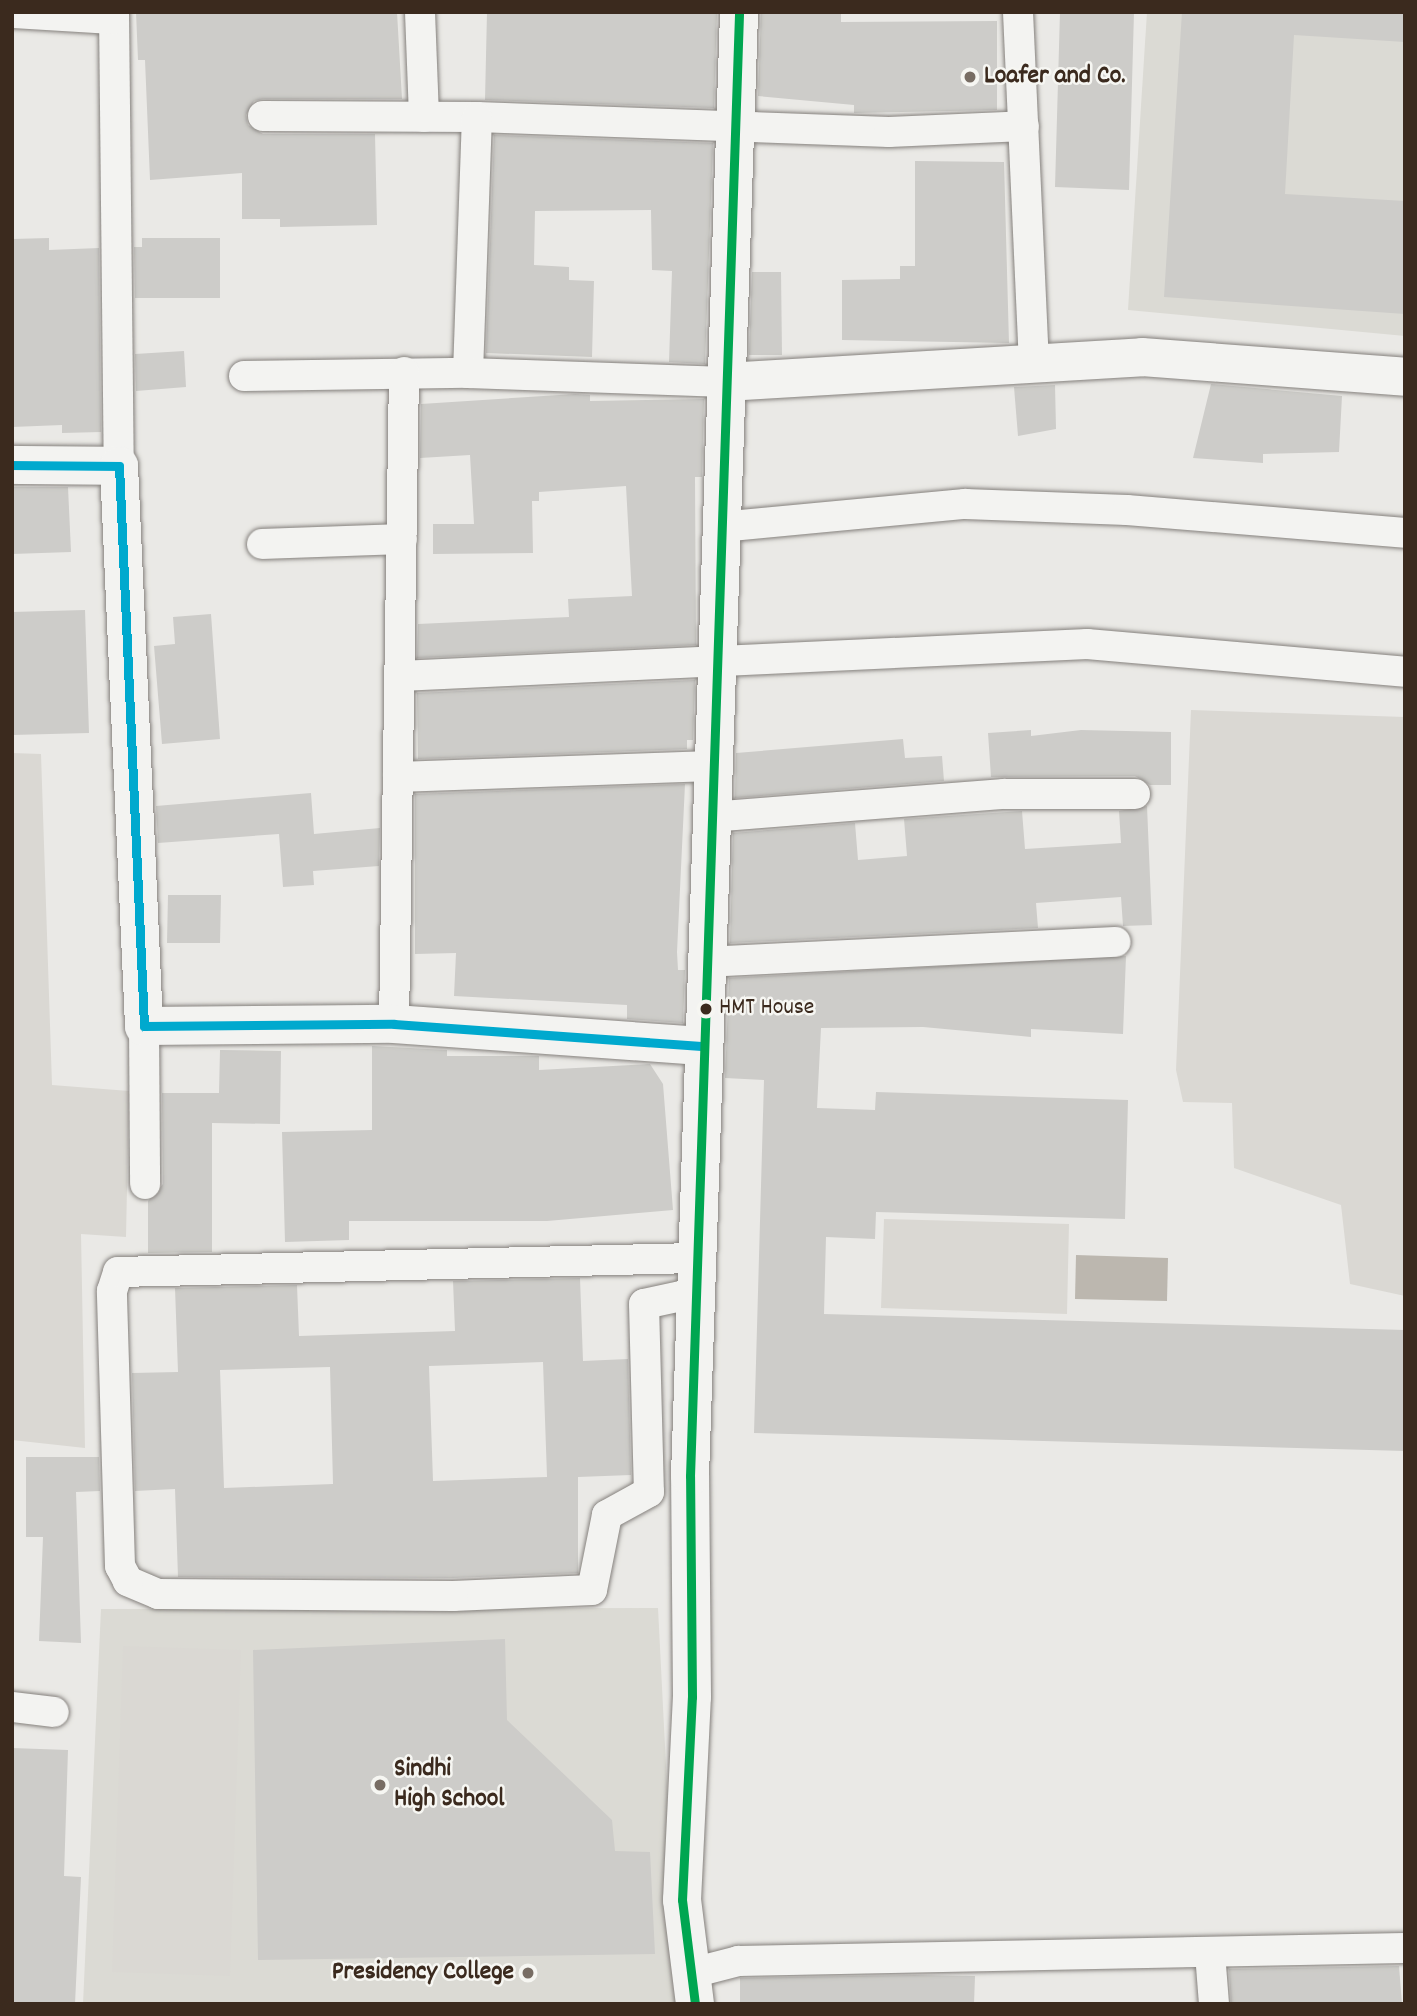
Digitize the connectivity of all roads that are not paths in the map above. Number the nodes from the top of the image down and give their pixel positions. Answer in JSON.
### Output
{"nodes":[{"id":1,"x":420,"y":12,"type":"edge"},
{"id":2,"x":739,"y":12,"type":"edge"},
{"id":3,"x":1018,"y":12,"type":"edge"},
{"id":4,"x":12,"y":13,"type":"edge"},
{"id":5,"x":114,"y":15,"type":"edge"},
{"id":6,"x":263,"y":116,"type":"dead end"},
{"id":7,"x":424,"y":117,"type":"junction"},
{"id":8,"x":477,"y":117,"type":"junction"},
{"id":9,"x":735,"y":125,"type":"junction"},
{"id":10,"x":1024,"y":126,"type":"junction"},
{"id":11,"x":1034,"y":363,"type":"junction"},
{"id":12,"x":404,"y":372,"type":"junction"},
{"id":13,"x":468,"y":373,"type":"junction"},
{"id":14,"x":244,"y":376,"type":"dead end"},
{"id":15,"x":1405,"y":377,"type":"edge"},
{"id":16,"x":726,"y":382,"type":"junction"},
{"id":17,"x":12,"y":465,"type":"edge"},
{"id":18,"x":120,"y":466,"type":"junction"},
{"id":19,"x":720,"y":527,"type":"junction"},
{"id":20,"x":1405,"y":533,"type":"edge"},
{"id":21,"x":402,"y":539,"type":"junction"},
{"id":22,"x":262,"y":544,"type":"dead end"},
{"id":23,"x":716,"y":663,"type":"junction"},
{"id":24,"x":1405,"y":672,"type":"edge"},
{"id":25,"x":400,"y":676,"type":"junction"},
{"id":26,"x":711,"y":766,"type":"junction"},
{"id":27,"x":398,"y":776,"type":"junction"},
{"id":28,"x":1135,"y":794,"type":"dead end"},
{"id":29,"x":710,"y":817,"type":"junction"},
{"id":30,"x":1116,"y":942,"type":"dead end"},
{"id":31,"x":704,"y":962,"type":"junction"},
{"id":32,"x":394,"y":1024,"type":"junction"},
{"id":33,"x":144,"y":1026,"type":"junction"},
{"id":34,"x":701,"y":1046,"type":"junction"},
{"id":35,"x":145,"y":1184,"type":"dead end"},
{"id":36,"x":695,"y":1276,"type":"junction"},
{"id":37,"x":12,"y":1707,"type":"edge"},
{"id":38,"x":54,"y":1712,"type":"dead end"},
{"id":39,"x":1405,"y":1948,"type":"edge"},
{"id":40,"x":1210,"y":1953,"type":"junction"},
{"id":41,"x":694,"y":1988,"type":"edge"},
{"id":42,"x":1214,"y":2004,"type":"edge"}],
"edges":[{"from":1,"to":7,"type":"street"},
{"from":2,"to":9,"type":"street"},
{"from":3,"to":10,"type":"street"},
{"from":4,"to":5,"type":"street"},
{"from":5,"to":18,"type":"street"},
{"from":6,"to":7,"type":"street"},
{"from":7,"to":8,"type":"street"},
{"from":8,"to":9,"type":"street"},
{"from":8,"to":13,"type":"street"},
{"from":9,"to":10,"type":"street"},
{"from":9,"to":16,"type":"street"},
{"from":10,"to":11,"type":"street"},
{"from":11,"to":15,"type":"street"},
{"from":11,"to":16,"type":"street"},
{"from":12,"to":13,"type":"street"},
{"from":12,"to":14,"type":"street"},
{"from":12,"to":21,"type":"street"},
{"from":13,"to":16,"type":"street"},
{"from":16,"to":19,"type":"street"},
{"from":17,"to":18,"type":"street"},
{"from":18,"to":33,"type":"street"},
{"from":19,"to":20,"type":"street"},
{"from":19,"to":23,"type":"street"},
{"from":21,"to":22,"type":"street"},
{"from":21,"to":25,"type":"street"},
{"from":23,"to":24,"type":"street"},
{"from":23,"to":25,"type":"street"},
{"from":23,"to":26,"type":"street"},
{"from":25,"to":27,"type":"street"},
{"from":26,"to":27,"type":"street"},
{"from":26,"to":29,"type":"street"},
{"from":27,"to":32,"type":"street"},
{"from":28,"to":29,"type":"street"},
{"from":29,"to":31,"type":"street"},
{"from":30,"to":31,"type":"street"},
{"from":31,"to":34,"type":"street"},
{"from":32,"to":33,"type":"street"},
{"from":32,"to":34,"type":"street"},
{"from":33,"to":35,"type":"street"},
{"from":34,"to":36,"type":"street"},
{"from":36,"to":36,"type":"street"},
{"from":36,"to":41,"type":"street"},
{"from":37,"to":38,"type":"street"},
{"from":39,"to":40,"type":"street"},
{"from":40,"to":41,"type":"street"},
{"from":40,"to":42,"type":"street"}]}
